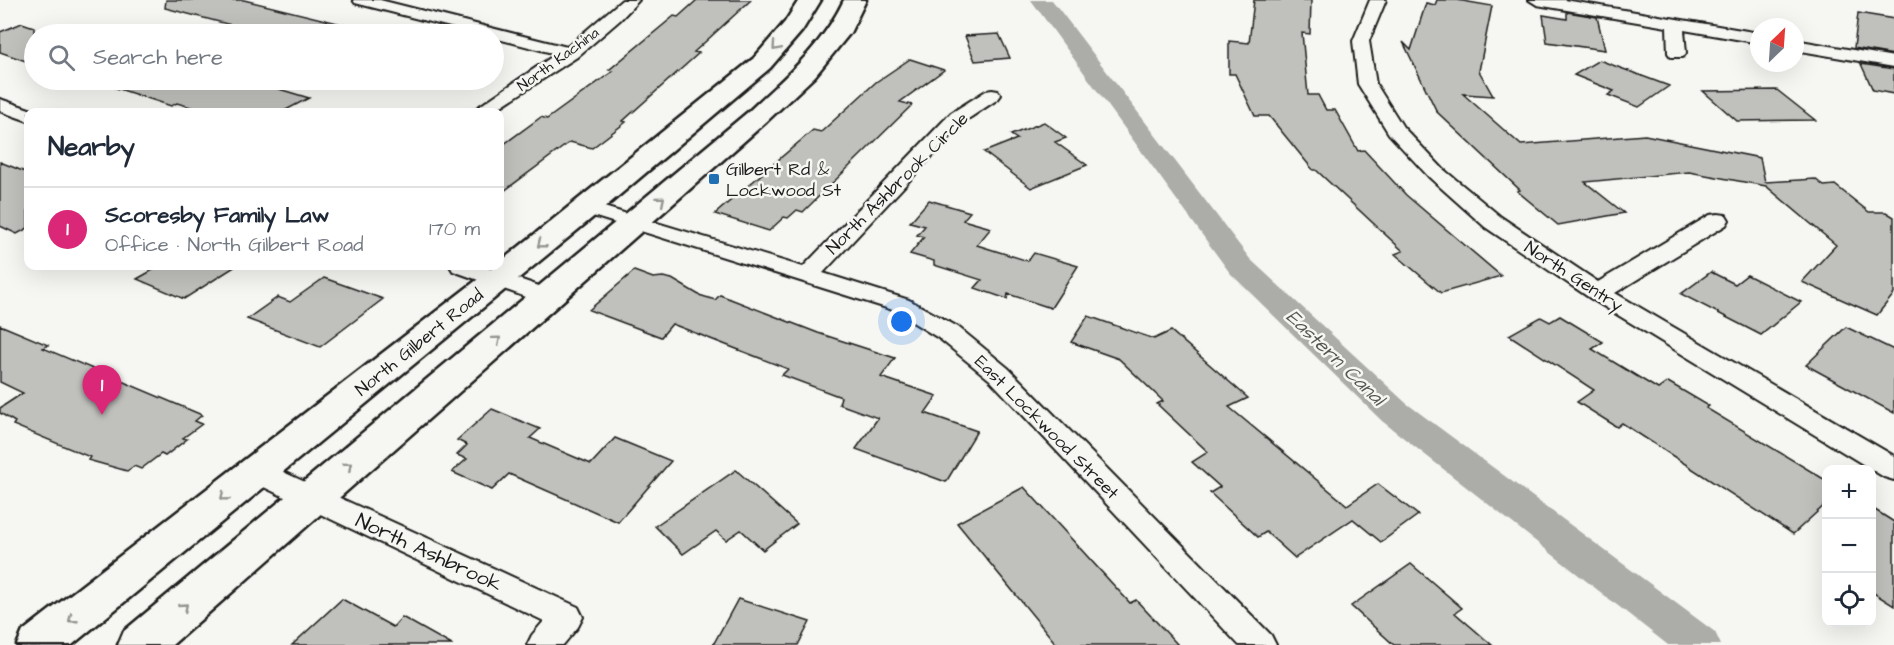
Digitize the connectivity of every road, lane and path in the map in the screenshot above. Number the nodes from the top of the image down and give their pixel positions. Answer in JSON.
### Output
{"nodes":[{"id":1,"x":361,"y":0,"type":"edge"},
{"id":2,"x":631,"y":0,"type":"edge"},
{"id":3,"x":810,"y":0,"type":"edge"},
{"id":4,"x":855,"y":0,"type":"edge"},
{"id":5,"x":1378,"y":0,"type":"edge"},
{"id":6,"x":1537,"y":0,"type":"edge"},
{"id":7,"x":456,"y":24,"type":"edge"},
{"id":8,"x":1675,"y":24,"type":"junction"},
{"id":9,"x":504,"y":36,"type":"edge"},
{"id":10,"x":1750,"y":36,"type":"edge"},
{"id":11,"x":1804,"y":47,"type":"edge"},
{"id":12,"x":1677,"y":52,"type":"dead end"},
{"id":13,"x":571,"y":53,"type":"junction"},
{"id":14,"x":1894,"y":62,"type":"edge"},
{"id":15,"x":992,"y":95,"type":"dead end"},
{"id":16,"x":0,"y":105,"type":"edge"},
{"id":17,"x":486,"y":108,"type":"edge"},
{"id":18,"x":24,"y":114,"type":"edge"},
{"id":19,"x":586,"y":208,"type":"junction"},
{"id":20,"x":1718,"y":220,"type":"dead end"},
{"id":21,"x":633,"y":223,"type":"junction"},
{"id":22,"x":472,"y":270,"type":"edge"},
{"id":23,"x":807,"y":276,"type":"junction"},
{"id":24,"x":498,"y":279,"type":"junction"},
{"id":25,"x":1598,"y":293,"type":"junction"},
{"id":26,"x":548,"y":297,"type":"junction"},
{"id":27,"x":1894,"y":469,"type":"edge"},
{"id":28,"x":257,"y":471,"type":"junction"},
{"id":29,"x":312,"y":497,"type":"junction"},
{"id":30,"x":39,"y":645,"type":"edge"},
{"id":31,"x":140,"y":645,"type":"edge"},
{"id":32,"x":543,"y":645,"type":"edge"},
{"id":33,"x":1260,"y":645,"type":"edge"}],
"edges":[{"from":1,"to":7,"type":"street"},
{"from":2,"to":13,"type":"street","name":"North Kachina"},
{"from":3,"to":19,"type":"main road","name":"North Gilbert Road","one_way":true},
{"from":21,"to":4,"type":"main road","one_way":true},
{"from":5,"to":25,"type":"street","name":"North Gentry"},
{"from":6,"to":8,"type":"street"},
{"from":8,"to":10,"type":"street"},
{"from":8,"to":12,"type":"street"},
{"from":9,"to":13,"type":"street"},
{"from":11,"to":14,"type":"street"},
{"from":13,"to":17,"type":"street","name":"North Kachina"},
{"from":15,"to":23,"type":"street","name":"North Ashbrook Circle"},
{"from":16,"to":18,"type":"street"},
{"from":19,"to":21,"type":"street","name":"East Lockwood Street"},
{"from":19,"to":24,"type":"main road","name":"North Gilbert Road","one_way":true},
{"from":20,"to":25,"type":"street"},
{"from":21,"to":23,"type":"street","name":"East Lockwood Street"},
{"from":21,"to":26,"type":"main road"},
{"from":22,"to":24,"type":"street"},
{"from":23,"to":33,"type":"street","name":"East Lockwood Street"},
{"from":24,"to":26,"type":"street"},
{"from":24,"to":28,"type":"main road","name":"North Gilbert Road"},
{"from":25,"to":27,"type":"street","name":"North Gentry"},
{"from":29,"to":26,"type":"main road","one_way":true},
{"from":28,"to":29,"type":"street","name":"North Ashbrook"},
{"from":28,"to":30,"type":"main road","name":"North Gilbert Road","one_way":true},
{"from":31,"to":29,"type":"main road","one_way":true},
{"from":29,"to":32,"type":"street","name":"North Ashbrook"}]}
